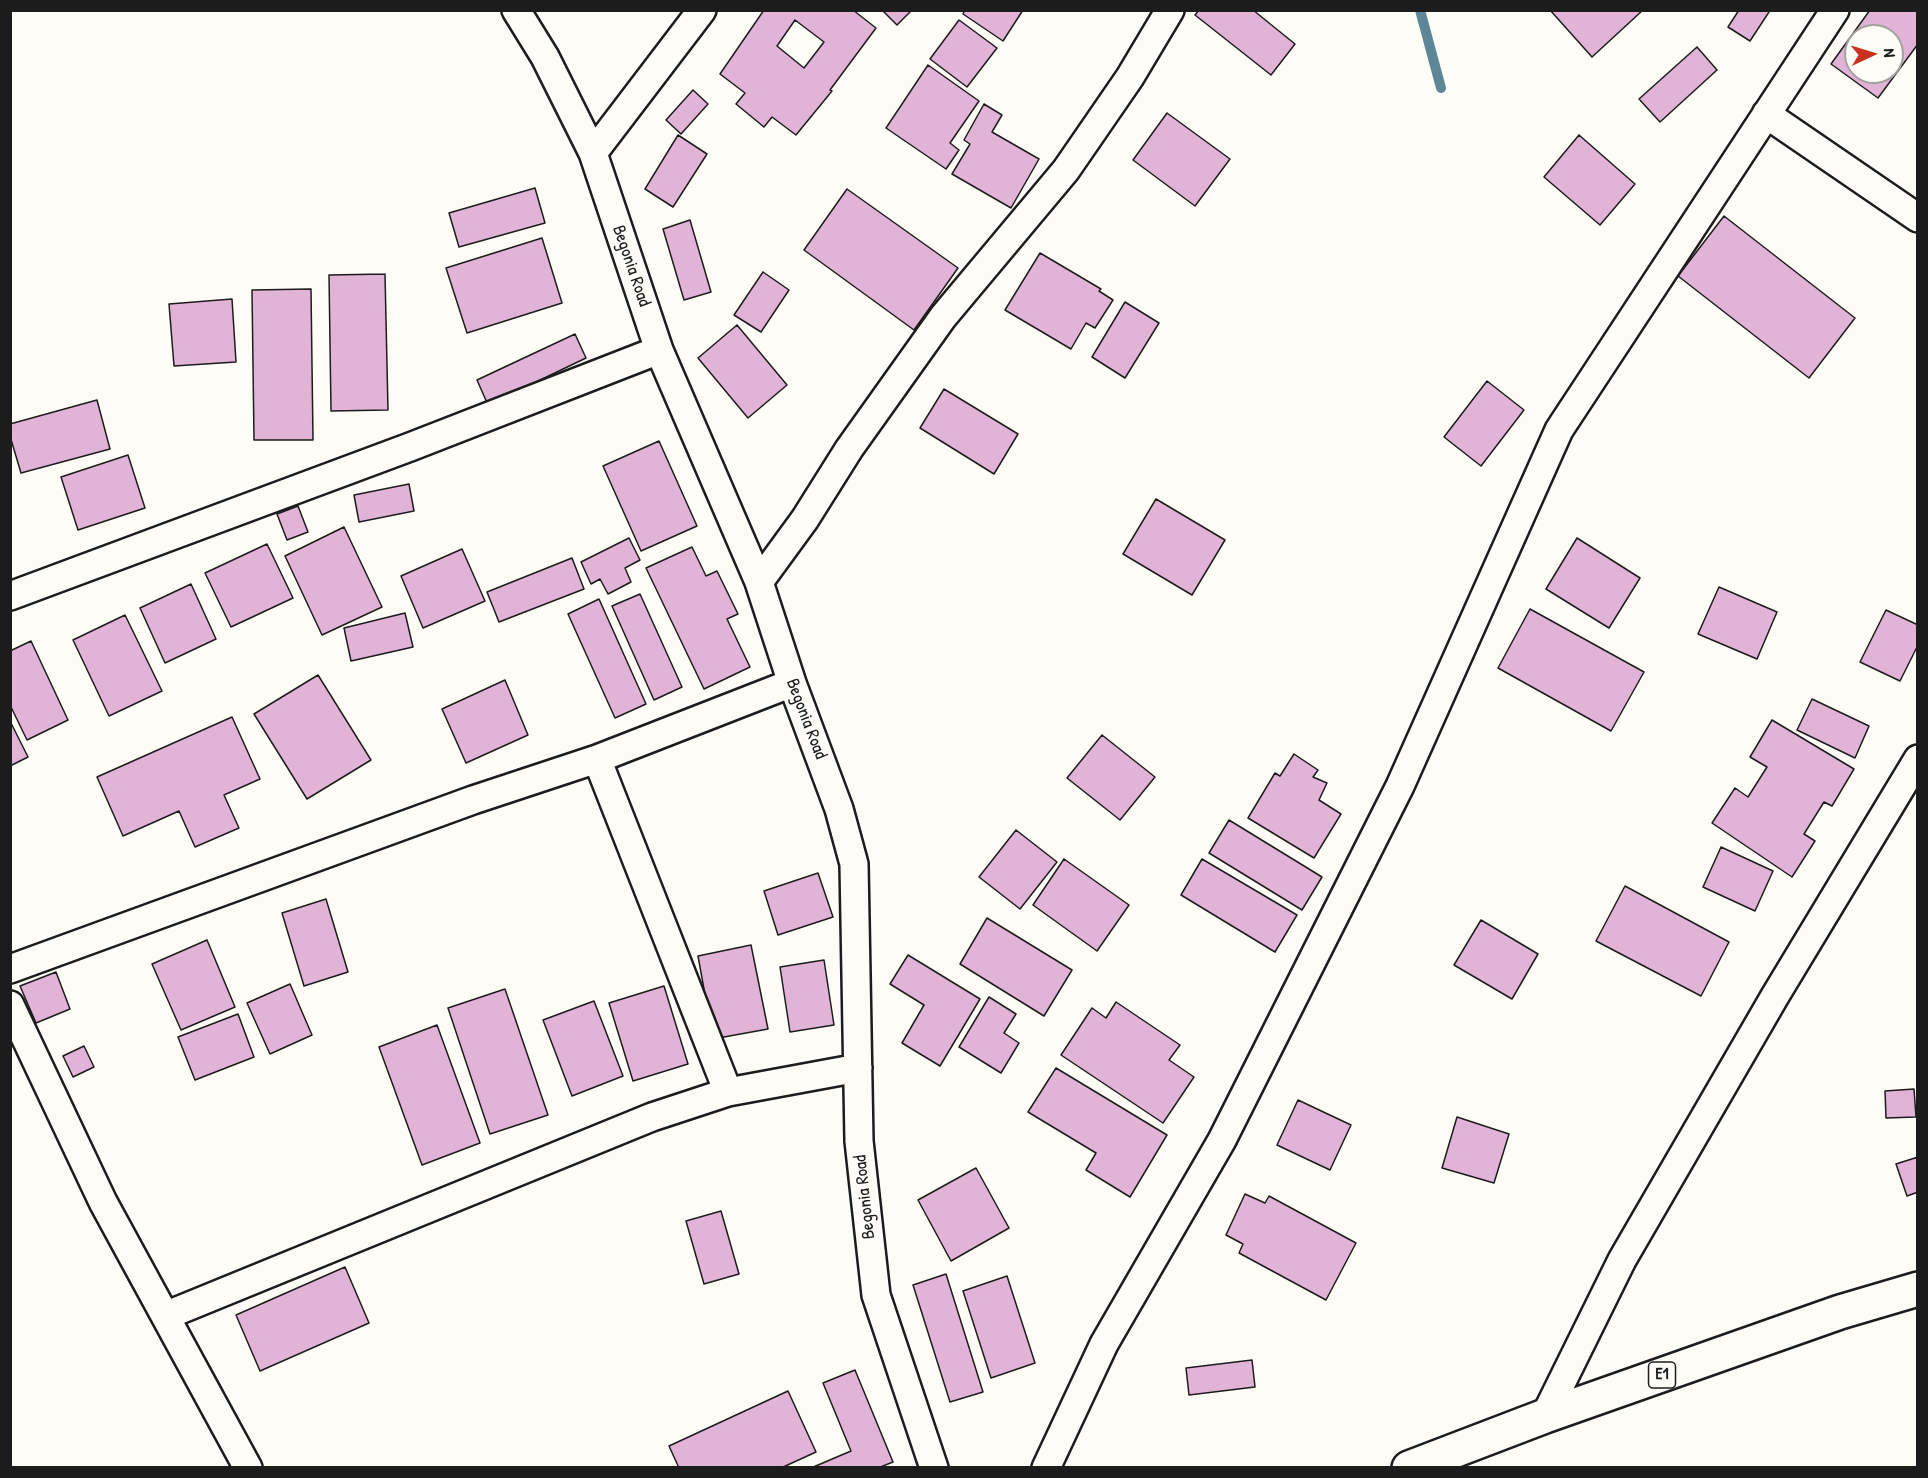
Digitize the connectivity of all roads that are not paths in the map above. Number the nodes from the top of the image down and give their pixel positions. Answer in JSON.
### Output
{"nodes":[{"id":1,"x":516,"y":10,"type":"edge"},
{"id":2,"x":702,"y":10,"type":"edge"},
{"id":3,"x":1170,"y":10,"type":"edge"},
{"id":4,"x":1835,"y":10,"type":"edge"},
{"id":5,"x":1766,"y":114,"type":"junction"},
{"id":6,"x":593,"y":153,"type":"junction"},
{"id":7,"x":1917,"y":219,"type":"edge"},
{"id":8,"x":659,"y":350,"type":"junction"},
{"id":9,"x":759,"y":582,"type":"junction"},
{"id":10,"x":10,"y":596,"type":"edge"},
{"id":11,"x":792,"y":683,"type":"junction"},
{"id":12,"x":597,"y":759,"type":"junction"},
{"id":13,"x":1917,"y":759,"type":"edge"},
{"id":14,"x":10,"y":969,"type":"edge"},
{"id":15,"x":10,"y":1005,"type":"edge"},
{"id":16,"x":858,"y":1068,"type":"junction"},
{"id":17,"x":728,"y":1092,"type":"junction"},
{"id":18,"x":1917,"y":1288,"type":"edge"},
{"id":19,"x":165,"y":1316,"type":"junction"},
{"id":20,"x":1545,"y":1416,"type":"junction"},
{"id":21,"x":248,"y":1467,"type":"edge"},
{"id":22,"x":934,"y":1467,"type":"edge"},
{"id":23,"x":1046,"y":1467,"type":"edge"},
{"id":24,"x":1409,"y":1467,"type":"edge"}],
"edges":[{"from":1,"to":6,"type":"street","name":"Begonia Road"},
{"from":2,"to":6,"type":"street"},
{"from":3,"to":9,"type":"street"},
{"from":4,"to":5,"type":"street"},
{"from":5,"to":7,"type":"street"},
{"from":5,"to":23,"type":"street"},
{"from":6,"to":8,"type":"street","name":"Begonia Road"},
{"from":8,"to":9,"type":"street","name":"Begonia Road"},
{"from":8,"to":10,"type":"street"},
{"from":9,"to":11,"type":"street","name":"Begonia Road"},
{"from":11,"to":12,"type":"street"},
{"from":11,"to":16,"type":"street","name":"Begonia Road"},
{"from":12,"to":14,"type":"street"},
{"from":12,"to":17,"type":"street"},
{"from":13,"to":20,"type":"street"},
{"from":15,"to":19,"type":"street"},
{"from":16,"to":17,"type":"street"},
{"from":16,"to":22,"type":"street","name":"Begonia Road"},
{"from":17,"to":19,"type":"street"},
{"from":18,"to":20,"type":"highway","number":"E1"},
{"from":19,"to":21,"type":"street"},
{"from":20,"to":24,"type":"highway","number":"E1"}]}
